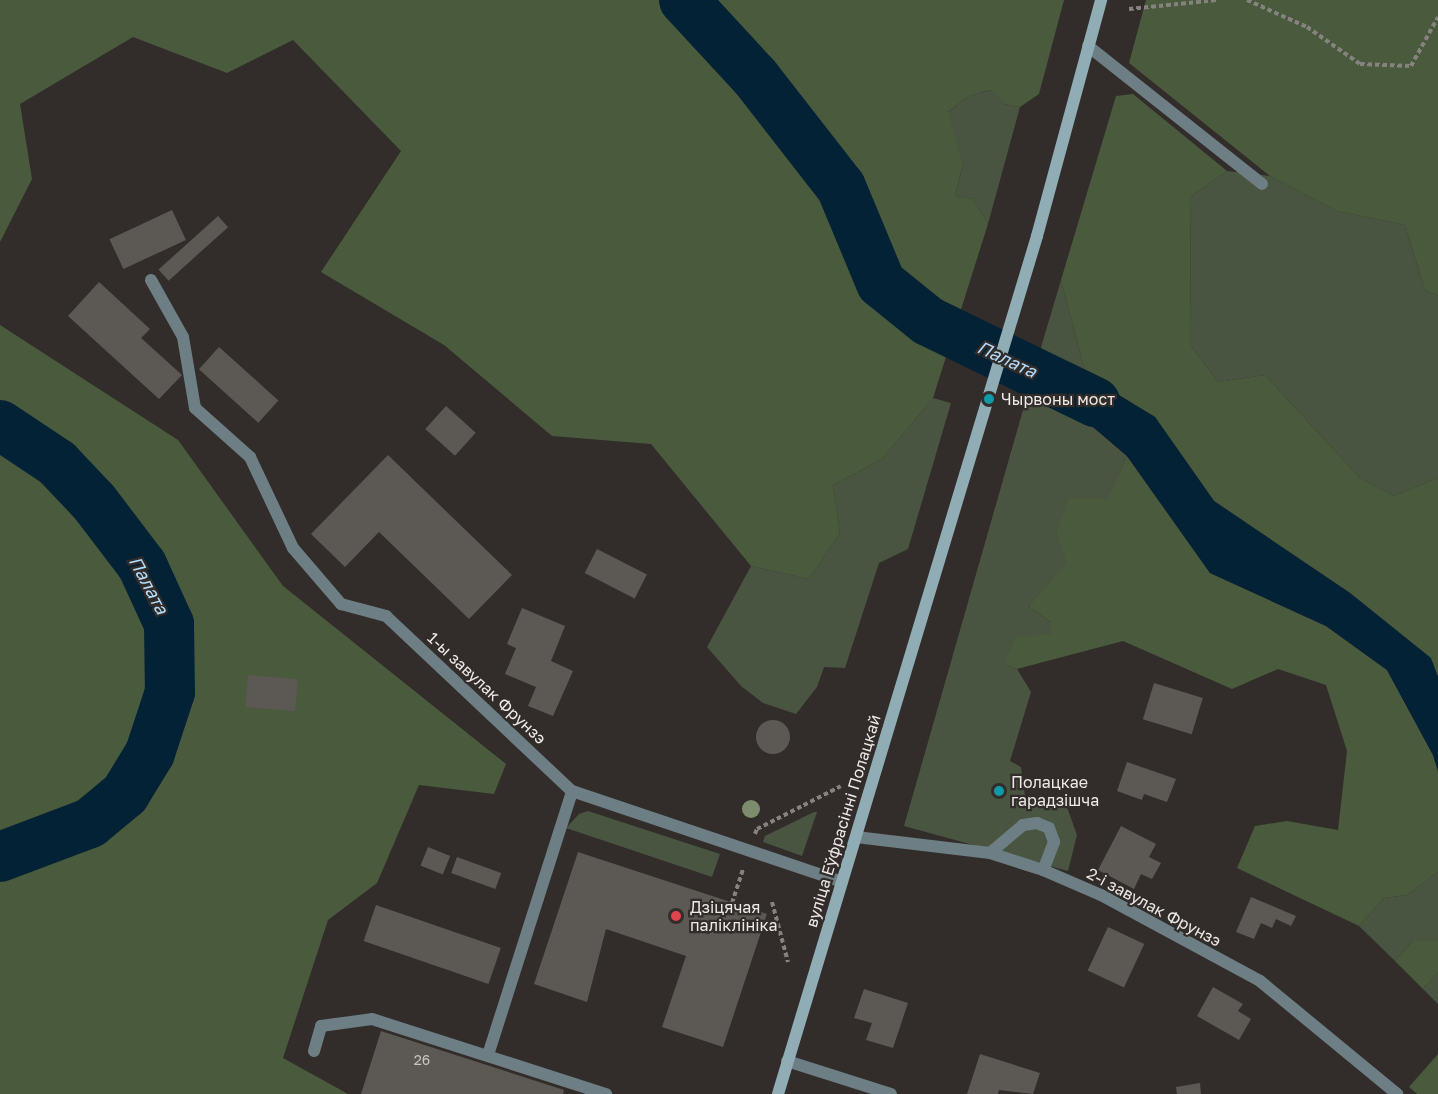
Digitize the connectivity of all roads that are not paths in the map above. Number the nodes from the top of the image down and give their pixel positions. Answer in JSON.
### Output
{"nodes":[{"id":1,"x":1101,"y":0,"type":"edge"},
{"id":2,"x":1088,"y":46,"type":"junction"},
{"id":3,"x":1262,"y":184,"type":"dead end"},
{"id":4,"x":151,"y":280,"type":"dead end"},
{"id":5,"x":572,"y":790,"type":"junction"},
{"id":6,"x":856,"y":837,"type":"junction"},
{"id":7,"x":990,"y":854,"type":"junction"},
{"id":8,"x":1043,"y":870,"type":"junction"},
{"id":9,"x":842,"y":882,"type":"junction"},
{"id":10,"x":314,"y":1051,"type":"dead end"},
{"id":11,"x":488,"y":1055,"type":"junction"},
{"id":12,"x":788,"y":1061,"type":"junction"},
{"id":13,"x":606,"y":1094,"type":"edge"},
{"id":14,"x":778,"y":1094,"type":"edge"},
{"id":15,"x":891,"y":1094,"type":"edge"},
{"id":16,"x":1398,"y":1094,"type":"edge"}],
"edges":[{"from":1,"to":2,"type":"main road"},
{"from":2,"to":3,"type":"street"},
{"from":2,"to":6,"type":"main road","name":"вуліца Еўфрасінні Полацкай"},
{"from":4,"to":5,"type":"street","name":"1-ы завулак Фрунзэ"},
{"from":5,"to":9,"type":"street","name":"1-ы завулак Фрунзэ"},
{"from":5,"to":11,"type":"street"},
{"from":6,"to":7,"type":"street","name":"2-і завулак Фрунзэ"},
{"from":6,"to":9,"type":"main road","name":"вуліца Еўфрасінні Полацкай"},
{"from":7,"to":8,"type":"street","name":"2-і завулак Фрунзэ"},
{"from":7,"to":8,"type":"street"},
{"from":8,"to":16,"type":"street","name":"2-і завулак Фрунзэ"},
{"from":9,"to":12,"type":"main road","name":"вуліца Еўфрасінні Полацкай"},
{"from":10,"to":11,"type":"street"},
{"from":11,"to":13,"type":"street"},
{"from":12,"to":14,"type":"main road","name":"вуліца Еўфрасінні Полацкай"},
{"from":12,"to":15,"type":"street"}]}
